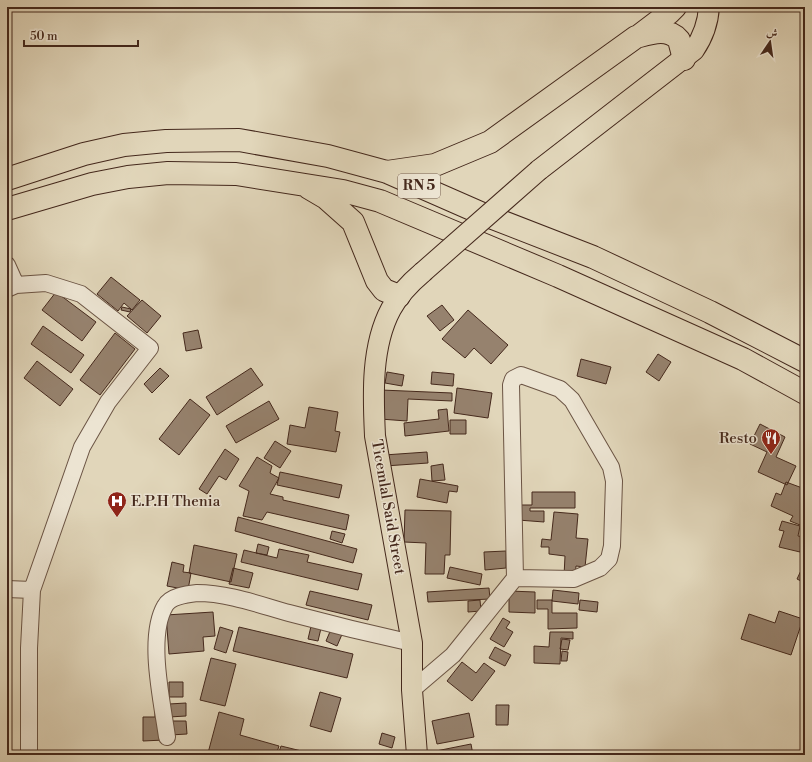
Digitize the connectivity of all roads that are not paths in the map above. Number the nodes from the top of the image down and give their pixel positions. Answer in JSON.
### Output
{"nodes":[{"id":1,"x":675,"y":7,"type":"edge"},
{"id":2,"x":709,"y":7,"type":"edge"},
{"id":3,"x":636,"y":37,"type":"junction"},
{"id":4,"x":684,"y":59,"type":"junction"},
{"id":5,"x":387,"y":172,"type":"junction"},
{"id":6,"x":7,"y":179,"type":"edge"},
{"id":7,"x":295,"y":182,"type":"junction"},
{"id":8,"x":380,"y":201,"type":"junction"},
{"id":9,"x":7,"y":209,"type":"edge"},
{"id":10,"x":353,"y":222,"type":"junction"},
{"id":11,"x":7,"y":265,"type":"edge"},
{"id":12,"x":10,"y":288,"type":"edge"},
{"id":13,"x":399,"y":296,"type":"junction"},
{"id":14,"x":805,"y":361,"type":"edge"},
{"id":15,"x":805,"y":393,"type":"edge"},
{"id":16,"x":514,"y":578,"type":"junction"},
{"id":17,"x":7,"y":589,"type":"edge"},
{"id":18,"x":32,"y":590,"type":"junction"},
{"id":19,"x":412,"y":643,"type":"junction"},
{"id":20,"x":412,"y":690,"type":"junction"},
{"id":21,"x":167,"y":737,"type":"dead end"},
{"id":22,"x":29,"y":755,"type":"edge"},
{"id":23,"x":417,"y":755,"type":"edge"}],
"edges":[{"from":1,"to":3,"type":"highway"},
{"from":2,"to":4,"type":"main road","name":"Ticemlal Said Street"},
{"from":3,"to":4,"type":"highway"},
{"from":3,"to":5,"type":"highway"},
{"from":4,"to":13,"type":"main road","name":"Ticemlal Said Street","bridge":true},
{"from":5,"to":6,"type":"highway","number":"RN 5"},
{"from":5,"to":14,"type":"highway","number":"RN 5"},
{"from":7,"to":8,"type":"highway","number":"RN 5"},
{"from":7,"to":9,"type":"highway","number":"RN 5"},
{"from":7,"to":10,"type":"highway"},
{"from":8,"to":10,"type":"highway"},
{"from":8,"to":15,"type":"highway","number":"RN 5"},
{"from":10,"to":13,"type":"highway"},
{"from":11,"to":12,"type":"street"},
{"from":12,"to":18,"type":"street"},
{"from":13,"to":19,"type":"main road","name":"Ticemlal Said Street"},
{"from":16,"to":16,"type":"street"},
{"from":16,"to":20,"type":"street"},
{"from":17,"to":18,"type":"street"},
{"from":18,"to":22,"type":"street"},
{"from":19,"to":20,"type":"main road","name":"Ticemlal Said Street"},
{"from":19,"to":21,"type":"street"},
{"from":20,"to":23,"type":"main road","name":"Ticemlal Said Street"}]}
